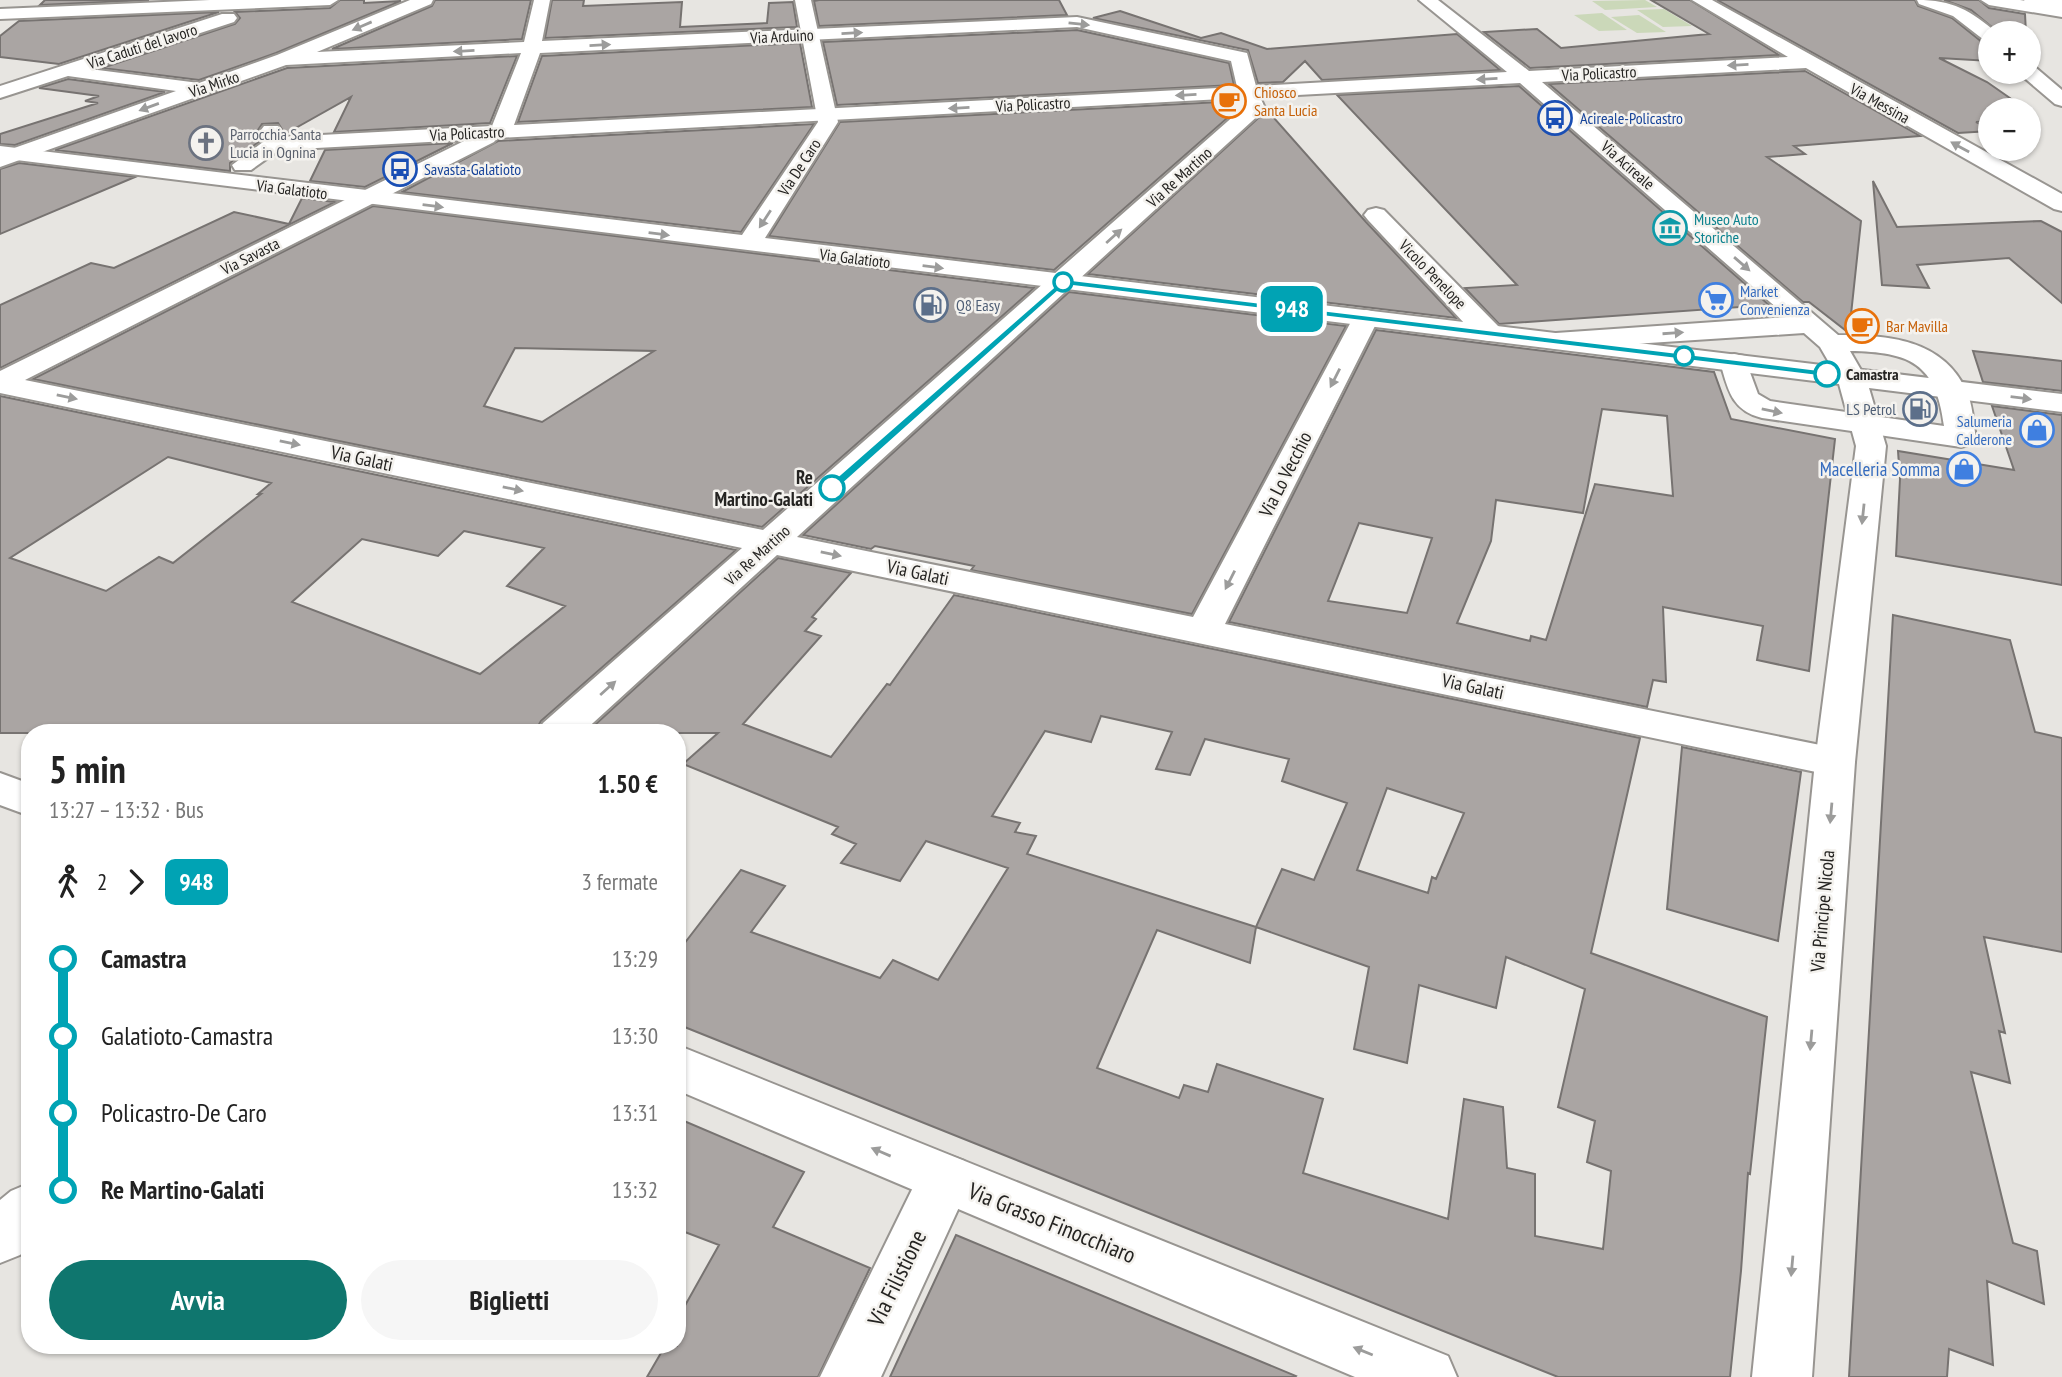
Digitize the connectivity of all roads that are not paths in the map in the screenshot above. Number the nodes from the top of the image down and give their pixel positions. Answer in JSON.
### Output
{"nodes":[{"id":1,"x":330,"y":0,"type":"edge"},
{"id":2,"x":425,"y":0,"type":"edge"},
{"id":3,"x":542,"y":0,"type":"edge"},
{"id":4,"x":803,"y":0,"type":"edge"},
{"id":5,"x":1427,"y":0,"type":"edge"},
{"id":6,"x":1700,"y":0,"type":"edge"},
{"id":7,"x":1925,"y":0,"type":"edge"},
{"id":8,"x":1989,"y":0,"type":"edge"},
{"id":9,"x":2032,"y":0,"type":"edge"},
{"id":10,"x":279,"y":1,"type":"edge"},
{"id":11,"x":2062,"y":5,"type":"edge"},
{"id":12,"x":2062,"y":12,"type":"edge"},
{"id":13,"x":0,"y":14,"type":"edge"},
{"id":14,"x":1978,"y":27,"type":"edge"},
{"id":15,"x":809,"y":35,"type":"junction"},
{"id":16,"x":532,"y":48,"type":"junction"},
{"id":17,"x":284,"y":59,"type":"junction"},
{"id":18,"x":1806,"y":62,"type":"junction"},
{"id":19,"x":12,"y":66,"type":"dead end"},
{"id":20,"x":63,"y":72,"type":"junction"},
{"id":21,"x":1525,"y":77,"type":"junction"},
{"id":22,"x":2041,"y":81,"type":"edge"},
{"id":23,"x":201,"y":88,"type":"junction"},
{"id":24,"x":0,"y":92,"type":"edge"},
{"id":25,"x":1248,"y":92,"type":"junction"},
{"id":26,"x":2059,"y":96,"type":"edge"},
{"id":27,"x":828,"y":115,"type":"junction"},
{"id":28,"x":501,"y":131,"type":"junction"},
{"id":29,"x":6,"y":156,"type":"edge"},
{"id":30,"x":243,"y":165,"type":"dead end"},
{"id":31,"x":365,"y":198,"type":"junction"},
{"id":32,"x":2062,"y":204,"type":"edge"},
{"id":33,"x":1376,"y":215,"type":"dead end"},
{"id":34,"x":748,"y":245,"type":"junction"},
{"id":35,"x":1063,"y":282,"type":"junction"},
{"id":36,"x":1366,"y":318,"type":"junction"},
{"id":37,"x":1489,"y":333,"type":"junction"},
{"id":38,"x":1822,"y":334,"type":"junction"},
{"id":39,"x":1556,"y":341,"type":"junction"},
{"id":40,"x":1722,"y":361,"type":"junction"},
{"id":41,"x":1851,"y":377,"type":"junction"},
{"id":42,"x":0,"y":383,"type":"edge"},
{"id":43,"x":1966,"y":391,"type":"junction"},
{"id":44,"x":2062,"y":403,"type":"edge"},
{"id":45,"x":1868,"y":435,"type":"junction"},
{"id":46,"x":772,"y":542,"type":"junction"},
{"id":47,"x":1204,"y":630,"type":"junction"},
{"id":48,"x":567,"y":724,"type":"edge"},
{"id":49,"x":1835,"y":762,"type":"junction"},
{"id":50,"x":0,"y":788,"type":"edge"},
{"id":51,"x":21,"y":796,"type":"edge"},
{"id":52,"x":686,"y":1071,"type":"edge"},
{"id":53,"x":945,"y":1179,"type":"junction"},
{"id":54,"x":21,"y":1217,"type":"edge"},
{"id":55,"x":0,"y":1236,"type":"edge"},
{"id":56,"x":850,"y":1377,"type":"edge"},
{"id":57,"x":1427,"y":1377,"type":"edge"},
{"id":58,"x":1782,"y":1377,"type":"edge"}],
"edges":[{"from":1,"to":10,"type":"street"},
{"from":2,"to":17,"type":"street","name":"Via Mirko","one_way":true},
{"from":3,"to":16,"type":"street"},
{"from":4,"to":15,"type":"street","name":"Via De Caro"},
{"from":5,"to":21,"type":"street","name":"Via Acireale"},
{"from":6,"to":18,"type":"street","name":"Via Messina"},
{"from":7,"to":14,"type":"street"},
{"from":8,"to":12,"type":"street"},
{"from":9,"to":11,"type":"street"},
{"from":10,"to":13,"type":"street"},
{"from":10,"to":20,"type":"street","name":"Via Caduti del lavoro"},
{"from":16,"to":15,"type":"street","name":"Via Arduino","one_way":true},
{"from":15,"to":25,"type":"street","name":"Via Arduino","one_way":true},
{"from":15,"to":27,"type":"street","name":"Via De Caro"},
{"from":16,"to":17,"type":"street","name":"Via Arduino","one_way":true},
{"from":16,"to":28,"type":"street"},
{"from":17,"to":23,"type":"street","name":"Via Mirko"},
{"from":18,"to":21,"type":"street","name":"Via Policastro","one_way":true},
{"from":32,"to":18,"type":"street","name":"Via Messina","one_way":true},
{"from":19,"to":20,"type":"street"},
{"from":20,"to":23,"type":"street"},
{"from":20,"to":24,"type":"street","name":"Via Caduti del lavoro"},
{"from":21,"to":25,"type":"street","name":"Via Policastro","one_way":true},
{"from":21,"to":38,"type":"street","name":"Via Acireale","one_way":true},
{"from":22,"to":26,"type":"street"},
{"from":23,"to":29,"type":"street","name":"Via Mirko","one_way":true},
{"from":25,"to":27,"type":"street","name":"Via Policastro","one_way":true},
{"from":35,"to":25,"type":"street","name":"Via Re Martino","one_way":true},
{"from":27,"to":28,"type":"street","name":"Via Policastro"},
{"from":27,"to":34,"type":"street","name":"Via De Caro","one_way":true},
{"from":28,"to":30,"type":"street","name":"Via Policastro"},
{"from":28,"to":31,"type":"street","name":"Via Savasta"},
{"from":29,"to":31,"type":"street","name":"Via Galatioto"},
{"from":31,"to":34,"type":"street","name":"Via Galatioto","one_way":true},
{"from":31,"to":42,"type":"street","name":"Via Savasta"},
{"from":33,"to":37,"type":"street","name":"Vicolo Penelope"},
{"from":34,"to":35,"type":"street","name":"Via Galatioto","one_way":true},
{"from":35,"to":36,"type":"street","name":"Via Galatioto"},
{"from":35,"to":46,"type":"street","name":"Via Re Martino"},
{"from":36,"to":37,"type":"street","name":"Via Galatioto"},
{"from":36,"to":47,"type":"street","name":"Via Lo Vecchio","one_way":true},
{"from":37,"to":39,"type":"street","name":"Via Galatioto"},
{"from":39,"to":38,"type":"street","one_way":true},
{"from":38,"to":41,"type":"street","name":"Via Acireale"},
{"from":38,"to":43,"type":"street"},
{"from":39,"to":40,"type":"street","name":"Via Galatioto"},
{"from":40,"to":41,"type":"street","name":"Via Galatioto"},
{"from":40,"to":45,"type":"street","one_way":true},
{"from":41,"to":43,"type":"street","name":"Via Galatioto"},
{"from":41,"to":45,"type":"street","name":"Via Acireale"},
{"from":42,"to":46,"type":"street","name":"Via Galati","one_way":true},
{"from":43,"to":44,"type":"street","one_way":true},
{"from":43,"to":45,"type":"street"},
{"from":45,"to":49,"type":"street","name":"Via Principe Nicola","one_way":true},
{"from":46,"to":47,"type":"street","name":"Via Galati","one_way":true},
{"from":48,"to":46,"type":"street","name":"Via Re Martino","one_way":true},
{"from":47,"to":49,"type":"street","name":"Via Galati"},
{"from":49,"to":58,"type":"street","name":"Via Principe Nicola","one_way":true},
{"from":50,"to":51,"type":"street"},
{"from":53,"to":52,"type":"street","name":"Via Grasso Finocchiaro","one_way":true},
{"from":53,"to":56,"type":"street","name":"Via Filistione"},
{"from":57,"to":53,"type":"street","name":"Via Grasso Finocchiaro","one_way":true},
{"from":54,"to":55,"type":"street"}]}
